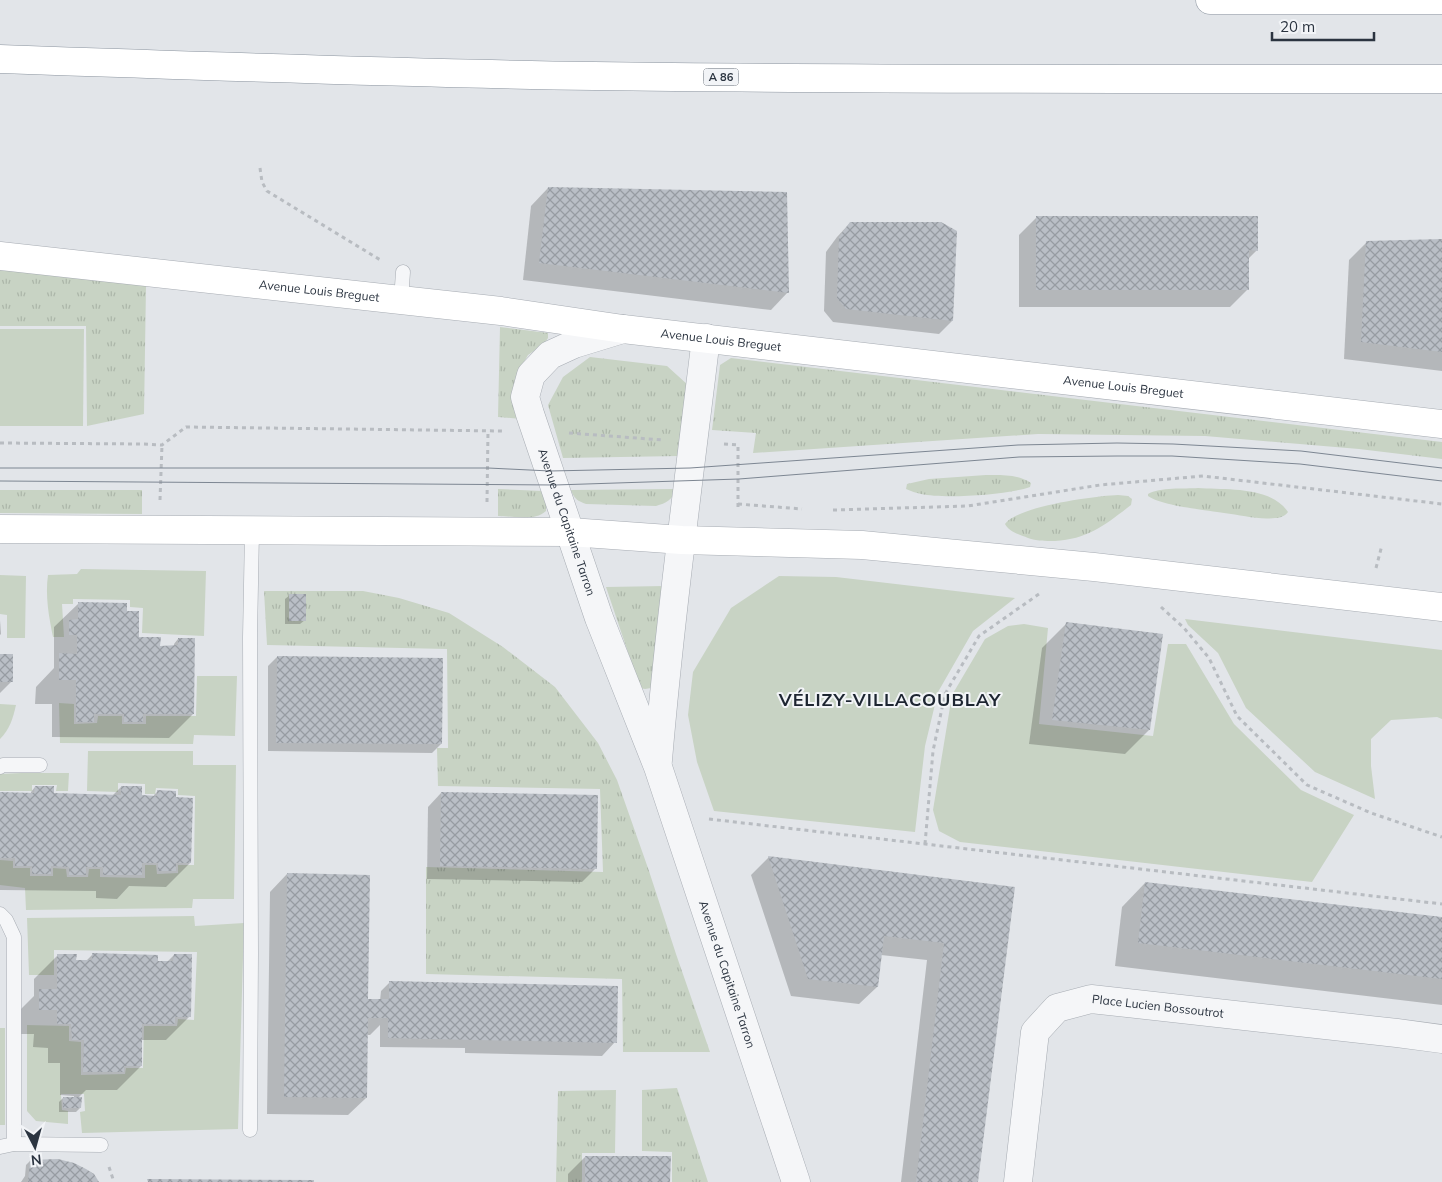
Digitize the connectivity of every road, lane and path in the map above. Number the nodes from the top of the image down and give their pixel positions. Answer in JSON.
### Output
{"nodes":[{"id":1,"x":1210,"y":0,"type":"edge"},
{"id":2,"x":1442,"y":0,"type":"edge"},
{"id":3,"x":0,"y":59,"type":"edge"},
{"id":4,"x":1442,"y":79,"type":"edge"},
{"id":5,"x":260,"y":168,"type":"dead end"},
{"id":6,"x":0,"y":256,"type":"edge"},
{"id":7,"x":403,"y":272,"type":"joint"},
{"id":8,"x":401,"y":300,"type":"junction"},
{"id":9,"x":623,"y":329,"type":"junction"},
{"id":10,"x":706,"y":338,"type":"junction"},
{"id":11,"x":1442,"y":424,"type":"edge"},
{"id":12,"x":488,"y":431,"type":"junction"},
{"id":13,"x":536,"y":431,"type":"junction"},
{"id":14,"x":693,"y":442,"type":"junction"},
{"id":15,"x":0,"y":443,"type":"edge"},
{"id":16,"x":162,"y":445,"type":"junction"},
{"id":17,"x":1442,"y":504,"type":"edge"},
{"id":18,"x":160,"y":505,"type":"dead end"},
{"id":19,"x":487,"y":507,"type":"dead end"},
{"id":20,"x":810,"y":510,"type":"dead end"},
{"id":21,"x":829,"y":510,"type":"dead end"},
{"id":22,"x":0,"y":530,"type":"edge"},
{"id":23,"x":252,"y":531,"type":"junction"},
{"id":24,"x":570,"y":532,"type":"junction"},
{"id":25,"x":682,"y":540,"type":"junction"},
{"id":26,"x":1382,"y":545,"type":"dead end"},
{"id":27,"x":1376,"y":570,"type":"dead end"},
{"id":28,"x":1043,"y":591,"type":"dead end"},
{"id":29,"x":1159,"y":605,"type":"dead end"},
{"id":30,"x":1442,"y":608,"type":"edge"},
{"id":31,"x":40,"y":765,"type":"dead end"},
{"id":32,"x":0,"y":767,"type":"edge"},
{"id":33,"x":658,"y":767,"type":"junction"},
{"id":34,"x":674,"y":815,"type":"junction"},
{"id":35,"x":1442,"y":837,"type":"edge"},
{"id":36,"x":925,"y":844,"type":"junction"},
{"id":37,"x":1442,"y":904,"type":"edge"},
{"id":38,"x":0,"y":914,"type":"edge"},
{"id":39,"x":1442,"y":1039,"type":"edge"},
{"id":40,"x":250,"y":1130,"type":"dead end"},
{"id":41,"x":14,"y":1144,"type":"junction"},
{"id":42,"x":101,"y":1145,"type":"dead end"},
{"id":43,"x":0,"y":1147,"type":"edge"},
{"id":44,"x":796,"y":1182,"type":"edge"},
{"id":45,"x":1018,"y":1182,"type":"edge"}],
"edges":[{"from":1,"to":2,"type":"main road"},
{"from":3,"to":4,"type":"main road","number":"A 86"},
{"from":5,"to":7,"type":"path"},
{"from":6,"to":8,"type":"main road","name":"Avenue Louis Breguet"},
{"from":7,"to":8,"type":"lane"},
{"from":8,"to":9,"type":"main road","name":"Avenue Louis Breguet"},
{"from":9,"to":10,"type":"main road","name":"Avenue Louis Breguet"},
{"from":9,"to":13,"type":"street","name":"Avenue du Capitaine Tarron"},
{"from":10,"to":11,"type":"main road","name":"Avenue Louis Breguet"},
{"from":10,"to":14,"type":"street","name":"Avenue du Capitaine Tarron"},
{"from":12,"to":13,"type":"path"},
{"from":12,"to":16,"type":"path"},
{"from":12,"to":19,"type":"path"},
{"from":13,"to":14,"type":"path"},
{"from":13,"to":24,"type":"street","name":"Avenue du Capitaine Tarron"},
{"from":14,"to":20,"type":"path"},
{"from":14,"to":25,"type":"street","name":"Avenue du Capitaine Tarron"},
{"from":15,"to":16,"type":"path"},
{"from":16,"to":18,"type":"path"},
{"from":17,"to":21,"type":"path"},
{"from":22,"to":23,"type":"main road"},
{"from":23,"to":24,"type":"main road"},
{"from":23,"to":40,"type":"lane"},
{"from":24,"to":25,"type":"main road"},
{"from":24,"to":33,"type":"street","name":"Avenue du Capitaine Tarron"},
{"from":25,"to":30,"type":"main road"},
{"from":25,"to":33,"type":"street","name":"Avenue du Capitaine Tarron"},
{"from":26,"to":27,"type":"path"},
{"from":28,"to":36,"type":"path"},
{"from":29,"to":35,"type":"path"},
{"from":31,"to":32,"type":"lane"},
{"from":33,"to":34,"type":"street","name":"Avenue du Capitaine Tarron"},
{"from":34,"to":36,"type":"path"},
{"from":34,"to":44,"type":"street","name":"Avenue du Capitaine Tarron"},
{"from":36,"to":37,"type":"path"},
{"from":38,"to":41,"type":"lane"},
{"from":39,"to":45,"type":"street","name":"Place Lucien Bossoutrot"},
{"from":41,"to":42,"type":"lane"},
{"from":41,"to":43,"type":"lane"}]}
